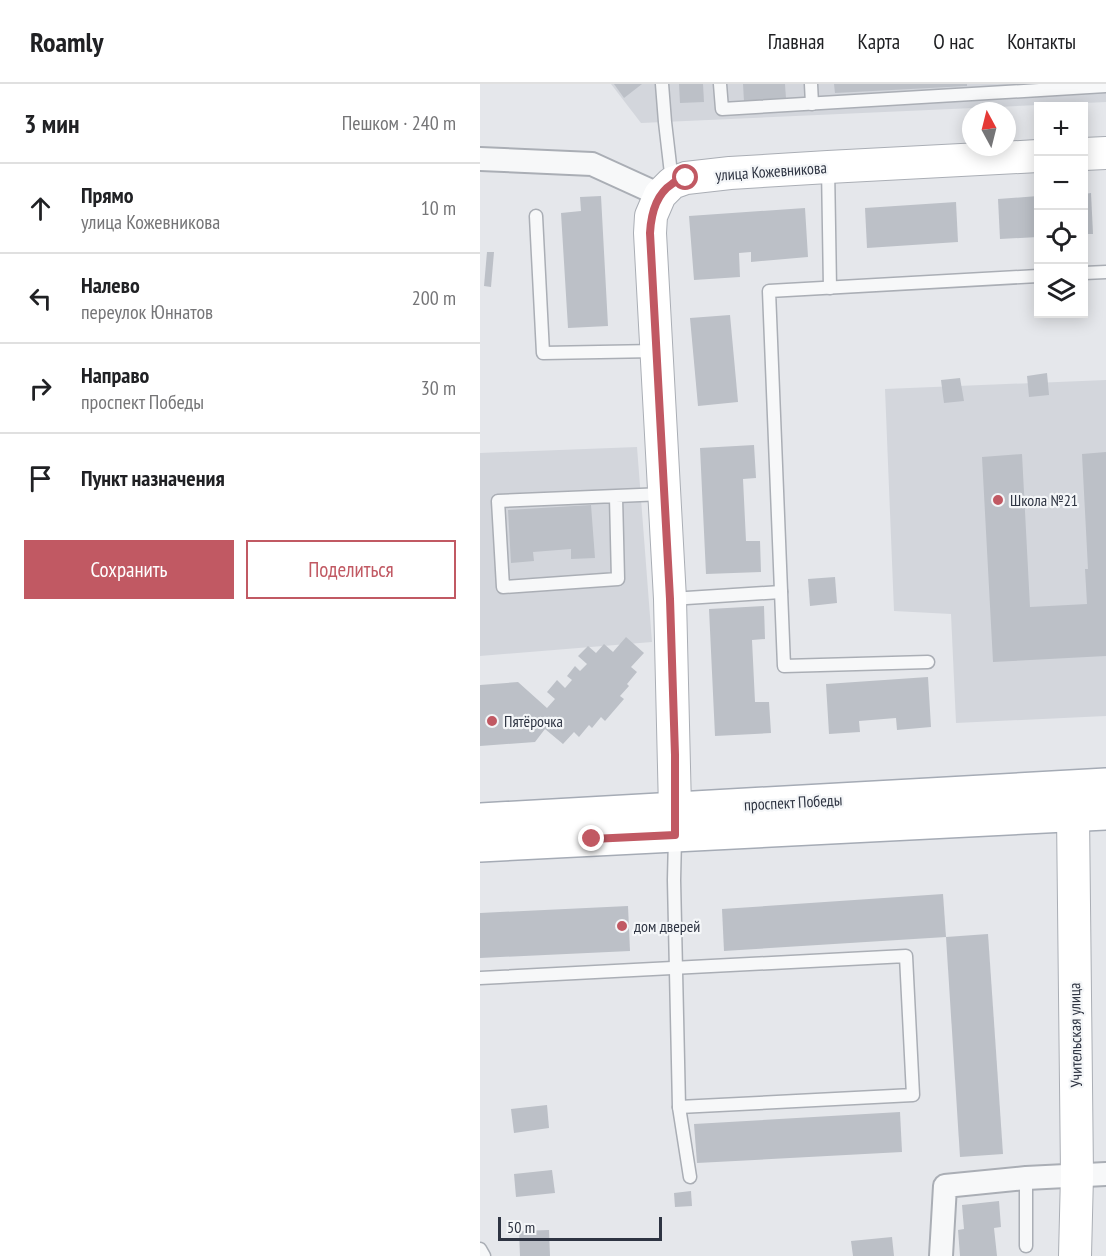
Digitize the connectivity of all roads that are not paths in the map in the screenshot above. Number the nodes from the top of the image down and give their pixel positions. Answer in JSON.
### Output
{"nodes":[{"id":1,"x":653,"y":84,"type":"edge"},
{"id":2,"x":663,"y":84,"type":"edge"},
{"id":3,"x":720,"y":84,"type":"edge"},
{"id":4,"x":811,"y":84,"type":"edge"},
{"id":5,"x":1106,"y":86,"type":"edge"},
{"id":6,"x":996,"y":88,"type":"edge"},
{"id":7,"x":663,"y":98,"type":"junction"},
{"id":8,"x":813,"y":104,"type":"junction"},
{"id":9,"x":1106,"y":153,"type":"edge"},
{"id":10,"x":1088,"y":154,"type":"edge"},
{"id":11,"x":1034,"y":156,"type":"edge"},
{"id":12,"x":480,"y":159,"type":"edge"},
{"id":13,"x":828,"y":167,"type":"junction"},
{"id":14,"x":666,"y":189,"type":"junction"},
{"id":15,"x":536,"y":216,"type":"dead end"},
{"id":16,"x":1106,"y":272,"type":"edge"},
{"id":17,"x":1088,"y":273,"type":"edge"},
{"id":18,"x":1034,"y":276,"type":"edge"},
{"id":19,"x":830,"y":288,"type":"junction"},
{"id":20,"x":657,"y":351,"type":"junction"},
{"id":21,"x":665,"y":494,"type":"junction"},
{"id":22,"x":616,"y":496,"type":"junction"},
{"id":23,"x":781,"y":592,"type":"junction"},
{"id":24,"x":670,"y":599,"type":"junction"},
{"id":25,"x":928,"y":662,"type":"dead end"},
{"id":26,"x":1106,"y":785,"type":"edge"},
{"id":27,"x":1073,"y":800,"type":"junction"},
{"id":28,"x":1106,"y":813,"type":"edge"},
{"id":29,"x":480,"y":820,"type":"edge"},
{"id":30,"x":675,"y":822,"type":"junction"},
{"id":31,"x":480,"y":845,"type":"edge"},
{"id":32,"x":676,"y":968,"type":"junction"},
{"id":33,"x":480,"y":978,"type":"edge"},
{"id":34,"x":679,"y":1107,"type":"junction"},
{"id":35,"x":1091,"y":1174,"type":"edge"},
{"id":36,"x":690,"y":1177,"type":"dead end"},
{"id":37,"x":1026,"y":1178,"type":"junction"},
{"id":38,"x":1026,"y":1246,"type":"dead end"},
{"id":39,"x":480,"y":1248,"type":"edge"},
{"id":40,"x":484,"y":1256,"type":"edge"},
{"id":41,"x":941,"y":1256,"type":"edge"},
{"id":42,"x":1075,"y":1256,"type":"edge"}],
"edges":[{"from":1,"to":7,"type":"lane"},
{"from":2,"to":7,"type":"lane"},
{"from":3,"to":8,"type":"lane"},
{"from":4,"to":8,"type":"lane"},
{"from":5,"to":6,"type":"lane"},
{"from":6,"to":8,"type":"lane"},
{"from":7,"to":14,"type":"lane"},
{"from":9,"to":10,"type":"street"},
{"from":11,"to":13,"type":"street","name":"улица Кожевникова"},
{"from":12,"to":14,"type":"street"},
{"from":13,"to":14,"type":"street","name":"улица Кожевникова"},
{"from":13,"to":19,"type":"lane"},
{"from":14,"to":20,"type":"street"},
{"from":15,"to":20,"type":"lane"},
{"from":16,"to":17,"type":"lane"},
{"from":18,"to":19,"type":"lane"},
{"from":19,"to":23,"type":"lane"},
{"from":20,"to":21,"type":"street"},
{"from":21,"to":22,"type":"lane"},
{"from":21,"to":24,"type":"street"},
{"from":22,"to":22,"type":"lane"},
{"from":23,"to":24,"type":"lane"},
{"from":23,"to":25,"type":"lane"},
{"from":24,"to":30,"type":"street"},
{"from":26,"to":27,"type":"main road","name":"проспект Победы"},
{"from":27,"to":28,"type":"main road","name":"проспект Победы"},
{"from":27,"to":30,"type":"main road","name":"проспект Победы"},
{"from":27,"to":35,"type":"street","name":"Учительская улица"},
{"from":29,"to":30,"type":"main road","name":"проспект Победы"},
{"from":30,"to":31,"type":"main road","name":"проспект Победы"},
{"from":30,"to":32,"type":"lane"},
{"from":32,"to":33,"type":"lane"},
{"from":32,"to":34,"type":"lane"},
{"from":32,"to":34,"type":"lane"},
{"from":34,"to":36,"type":"lane"},
{"from":35,"to":37,"type":"street"},
{"from":35,"to":42,"type":"street","name":"Учительская улица"},
{"from":37,"to":38,"type":"lane"},
{"from":37,"to":41,"type":"street"},
{"from":39,"to":40,"type":"lane"}]}
